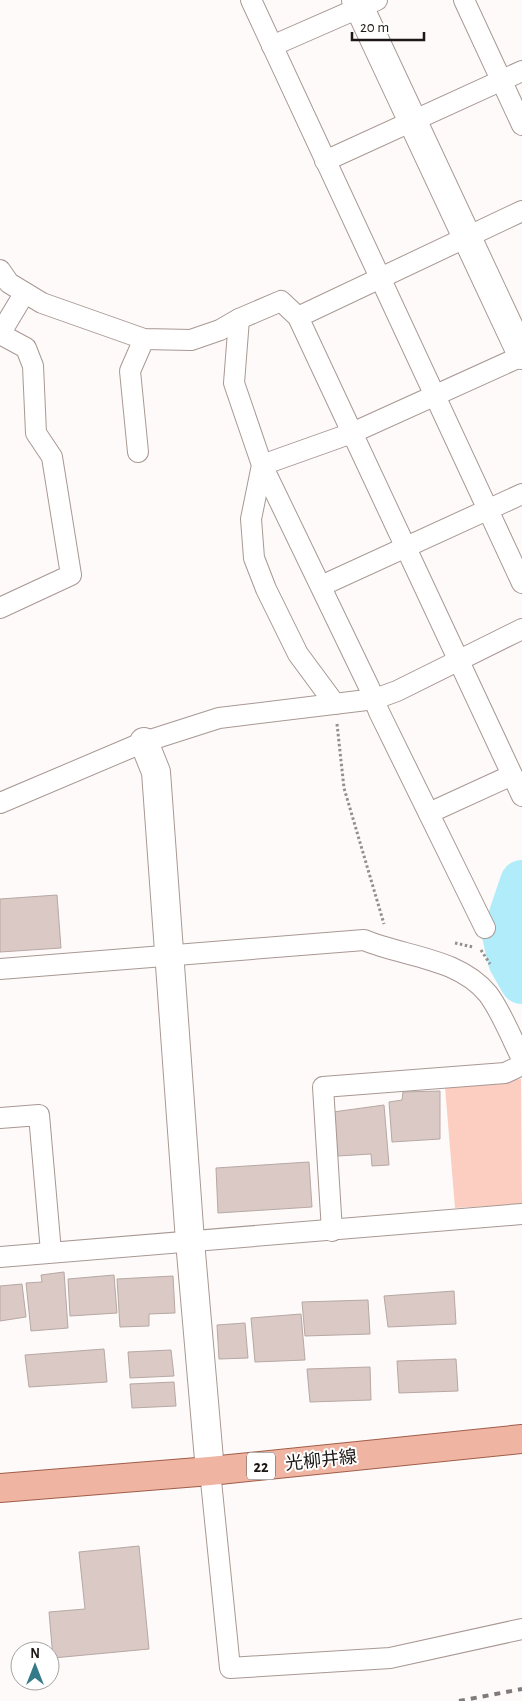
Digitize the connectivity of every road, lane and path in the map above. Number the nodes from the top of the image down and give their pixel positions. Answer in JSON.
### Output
{"nodes":[{"id":1,"x":250,"y":0,"type":"edge"},
{"id":2,"x":464,"y":0,"type":"edge"},
{"id":3,"x":365,"y":3,"type":"edge"},
{"id":4,"x":272,"y":46,"type":"junction"},
{"id":5,"x":522,"y":71,"type":"edge"},
{"id":6,"x":500,"y":81,"type":"junction"},
{"id":7,"x":414,"y":122,"type":"junction"},
{"id":8,"x":522,"y":125,"type":"edge"},
{"id":9,"x":325,"y":161,"type":"junction"},
{"id":10,"x":522,"y":211,"type":"edge"},
{"id":11,"x":466,"y":236,"type":"junction"},
{"id":12,"x":0,"y":270,"type":"edge"},
{"id":13,"x":380,"y":278,"type":"junction"},
{"id":14,"x":24,"y":294,"type":"junction"},
{"id":15,"x":298,"y":317,"type":"junction"},
{"id":16,"x":239,"y":319,"type":"junction"},
{"id":17,"x":0,"y":334,"type":"edge"},
{"id":18,"x":144,"y":339,"type":"junction"},
{"id":19,"x":522,"y":355,"type":"edge"},
{"id":20,"x":434,"y":395,"type":"junction"},
{"id":21,"x":352,"y":432,"type":"junction"},
{"id":22,"x":138,"y":452,"type":"dead end"},
{"id":23,"x":262,"y":465,"type":"junction"},
{"id":24,"x":522,"y":494,"type":"edge"},
{"id":25,"x":487,"y":510,"type":"junction"},
{"id":26,"x":405,"y":547,"type":"junction"},
{"id":27,"x":522,"y":583,"type":"edge"},
{"id":28,"x":321,"y":586,"type":"junction"},
{"id":29,"x":0,"y":608,"type":"edge"},
{"id":30,"x":522,"y":629,"type":"edge"},
{"id":31,"x":458,"y":659,"type":"junction"},
{"id":32,"x":375,"y":699,"type":"junction"},
{"id":33,"x":335,"y":704,"type":"junction"},
{"id":34,"x":144,"y":742,"type":"junction"},
{"id":35,"x":512,"y":775,"type":"junction"},
{"id":36,"x":522,"y":796,"type":"edge"},
{"id":37,"x":0,"y":803,"type":"edge"},
{"id":38,"x":429,"y":813,"type":"junction"},
{"id":39,"x":385,"y":926,"type":"dead end"},
{"id":40,"x":485,"y":928,"type":"dead end"},
{"id":41,"x":452,"y":942,"type":"dead end"},
{"id":42,"x":170,"y":954,"type":"junction"},
{"id":43,"x":491,"y":965,"type":"dead end"},
{"id":44,"x":0,"y":969,"type":"edge"},
{"id":45,"x":522,"y":1059,"type":"edge"},
{"id":46,"x":522,"y":1065,"type":"edge"},
{"id":47,"x":0,"y":1118,"type":"edge"},
{"id":48,"x":522,"y":1214,"type":"edge"},
{"id":49,"x":332,"y":1230,"type":"junction"},
{"id":50,"x":190,"y":1241,"type":"junction"},
{"id":51,"x":51,"y":1252,"type":"junction"},
{"id":52,"x":0,"y":1257,"type":"edge"},
{"id":53,"x":522,"y":1439,"type":"edge"},
{"id":54,"x":210,"y":1471,"type":"junction"},
{"id":55,"x":0,"y":1488,"type":"edge"},
{"id":56,"x":522,"y":1629,"type":"edge"}],
"edges":[{"from":1,"to":4,"type":"street"},
{"from":2,"to":6,"type":"street"},
{"from":3,"to":4,"type":"street"},
{"from":3,"to":7,"type":"street"},
{"from":4,"to":9,"type":"street"},
{"from":5,"to":6,"type":"street"},
{"from":6,"to":7,"type":"street"},
{"from":6,"to":8,"type":"street"},
{"from":7,"to":9,"type":"street"},
{"from":7,"to":11,"type":"street"},
{"from":9,"to":13,"type":"street"},
{"from":10,"to":11,"type":"street"},
{"from":11,"to":13,"type":"street"},
{"from":11,"to":19,"type":"street"},
{"from":12,"to":14,"type":"street"},
{"from":13,"to":15,"type":"street"},
{"from":13,"to":20,"type":"street"},
{"from":14,"to":17,"type":"street"},
{"from":14,"to":18,"type":"street"},
{"from":15,"to":16,"type":"street"},
{"from":15,"to":21,"type":"street"},
{"from":16,"to":18,"type":"street"},
{"from":16,"to":23,"type":"street"},
{"from":17,"to":29,"type":"street"},
{"from":18,"to":22,"type":"street"},
{"from":19,"to":20,"type":"street"},
{"from":20,"to":21,"type":"street"},
{"from":20,"to":25,"type":"street"},
{"from":21,"to":23,"type":"street"},
{"from":21,"to":26,"type":"street"},
{"from":23,"to":28,"type":"street"},
{"from":23,"to":33,"type":"street"},
{"from":24,"to":25,"type":"street"},
{"from":25,"to":26,"type":"street"},
{"from":25,"to":27,"type":"street"},
{"from":26,"to":28,"type":"street"},
{"from":26,"to":31,"type":"street"},
{"from":28,"to":32,"type":"street"},
{"from":30,"to":31,"type":"street"},
{"from":31,"to":32,"type":"street"},
{"from":31,"to":35,"type":"street"},
{"from":32,"to":33,"type":"street"},
{"from":32,"to":38,"type":"street"},
{"from":33,"to":34,"type":"street"},
{"from":33,"to":39,"type":"path"},
{"from":34,"to":37,"type":"street"},
{"from":34,"to":42,"type":"street"},
{"from":35,"to":36,"type":"street"},
{"from":35,"to":38,"type":"street"},
{"from":38,"to":40,"type":"street"},
{"from":41,"to":43,"type":"path"},
{"from":42,"to":44,"type":"street"},
{"from":42,"to":45,"type":"street"},
{"from":42,"to":50,"type":"street"},
{"from":46,"to":49,"type":"street"},
{"from":47,"to":51,"type":"street"},
{"from":48,"to":49,"type":"street"},
{"from":49,"to":50,"type":"street"},
{"from":50,"to":51,"type":"street"},
{"from":50,"to":54,"type":"street"},
{"from":51,"to":52,"type":"street"},
{"from":53,"to":54,"type":"main road","name":"光柳井線","number":"22"},
{"from":54,"to":55,"type":"main road","name":"光柳井線","number":"22"},
{"from":54,"to":56,"type":"street"}]}
